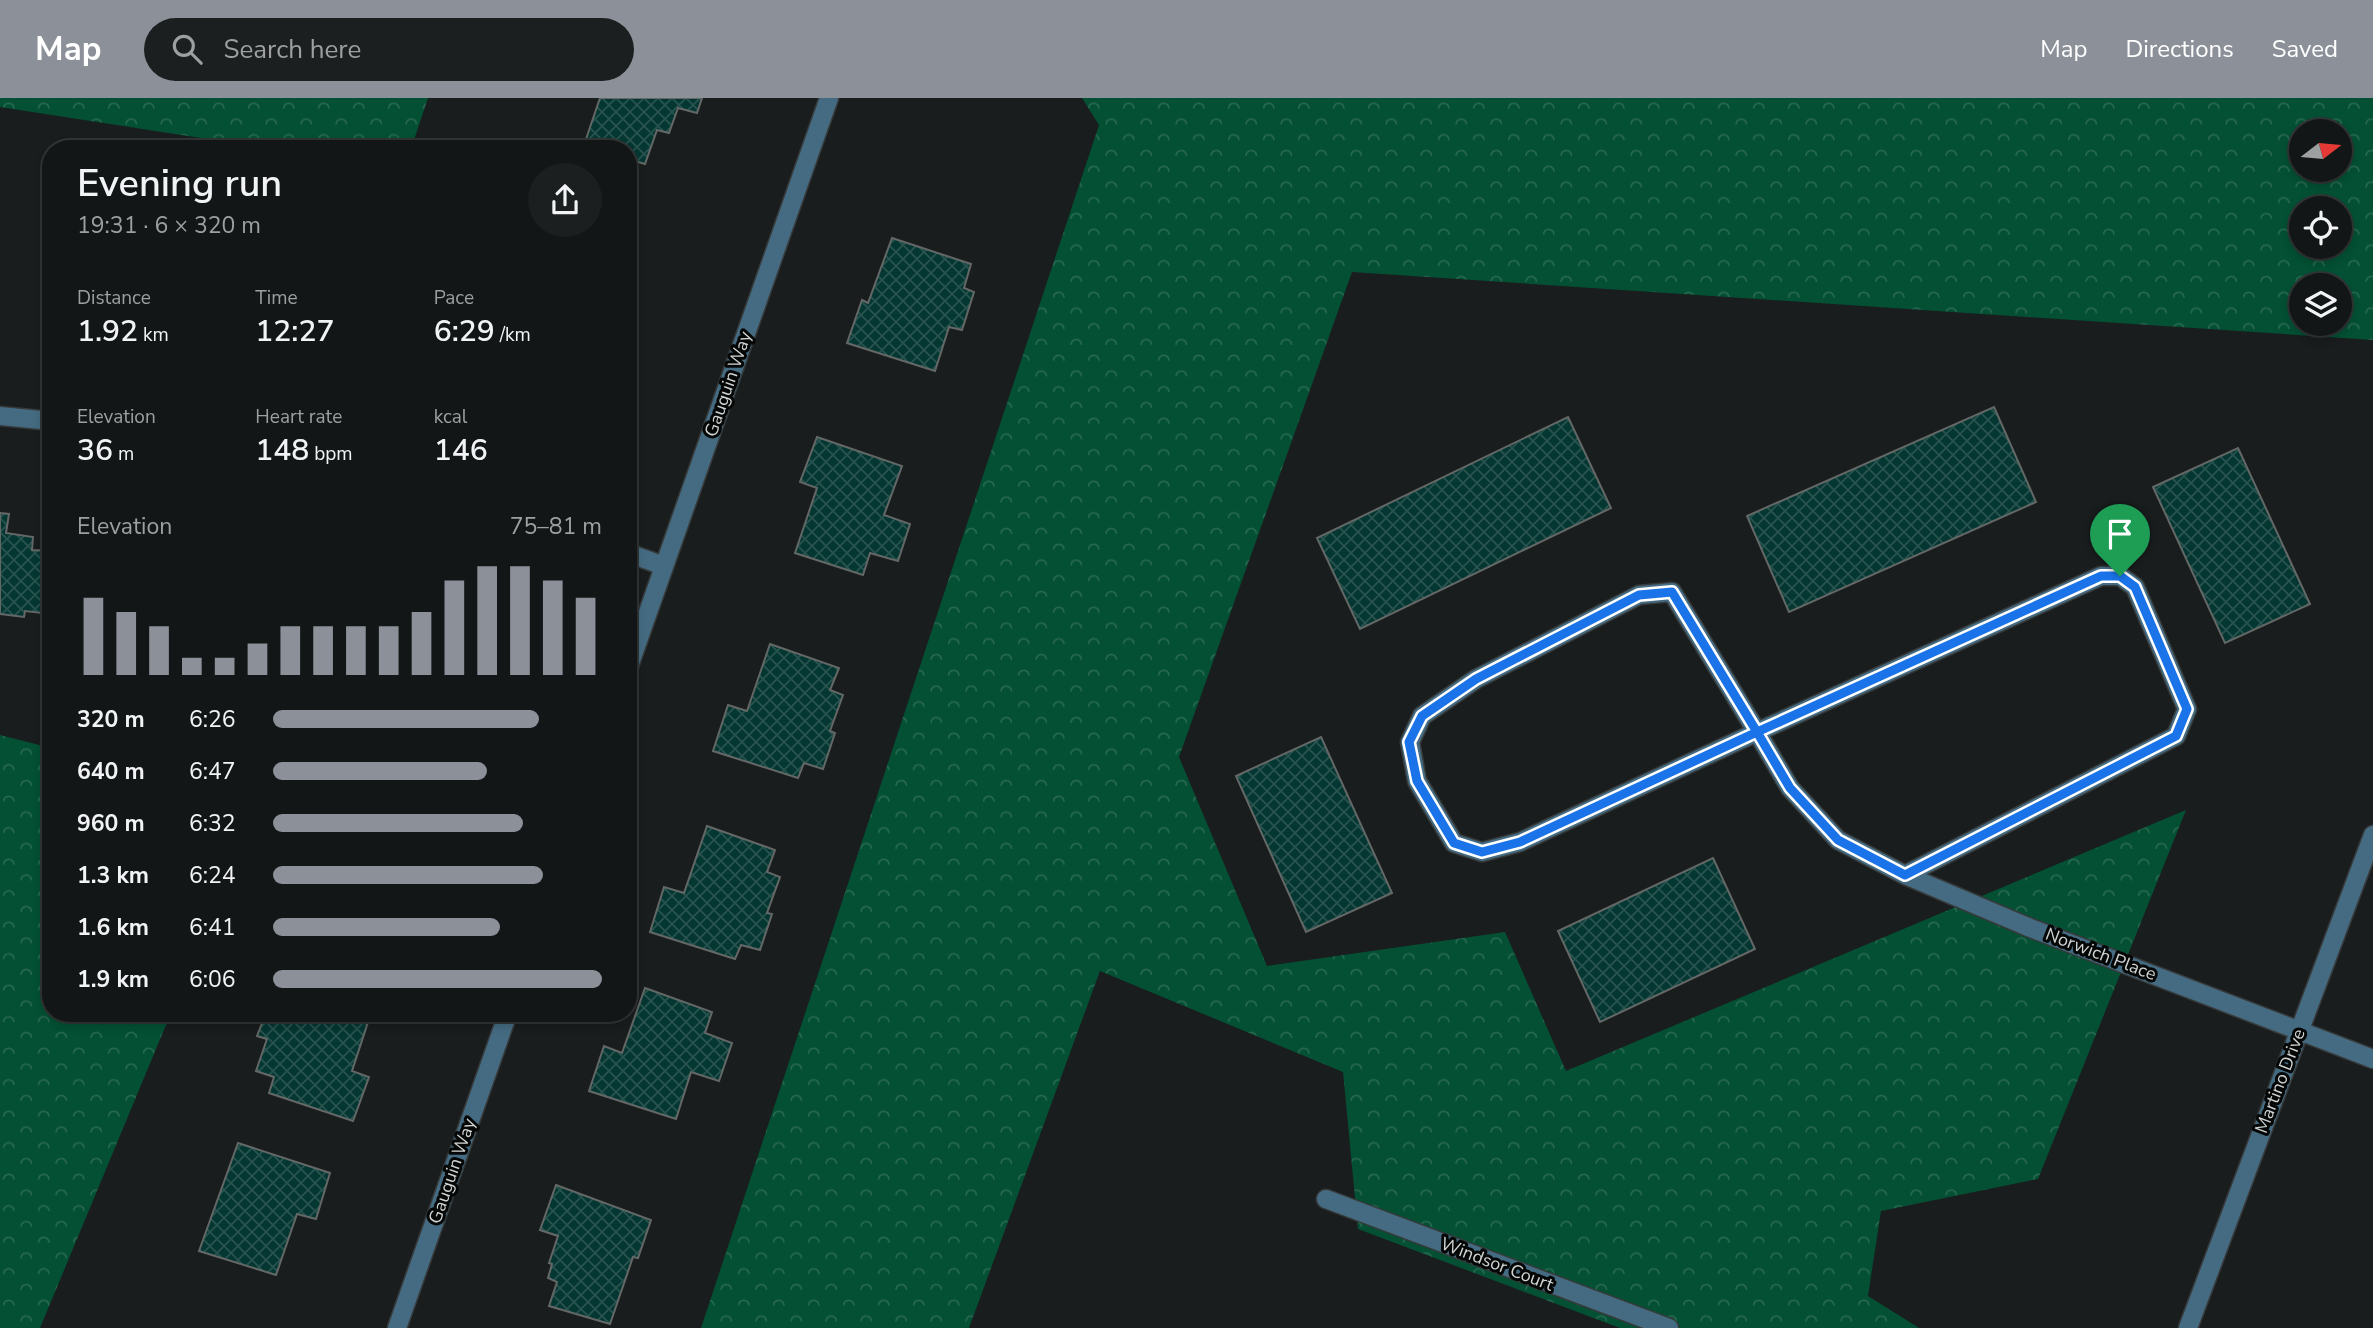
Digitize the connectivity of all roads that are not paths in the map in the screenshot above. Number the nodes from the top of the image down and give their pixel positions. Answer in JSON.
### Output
{"nodes":[{"id":1,"x":829,"y":98,"type":"edge"},
{"id":2,"x":0,"y":415,"type":"edge"},
{"id":3,"x":42,"y":420,"type":"edge"},
{"id":4,"x":637,"y":556,"type":"edge"},
{"id":5,"x":664,"y":566,"type":"junction"},
{"id":6,"x":637,"y":643,"type":"edge"},
{"id":7,"x":1757,"y":732,"type":"junction"},
{"id":8,"x":2373,"y":835,"type":"edge"},
{"id":9,"x":1905,"y":875,"type":"junction"},
{"id":10,"x":505,"y":1022,"type":"edge"},
{"id":11,"x":2300,"y":1029,"type":"junction"},
{"id":12,"x":2373,"y":1059,"type":"edge"},
{"id":13,"x":1326,"y":1199,"type":"dead end"},
{"id":14,"x":397,"y":1328,"type":"edge"},
{"id":15,"x":1669,"y":1328,"type":"edge"},
{"id":16,"x":2188,"y":1328,"type":"edge"}],
"edges":[{"from":1,"to":5,"type":"street","name":"Gauguin Way"},
{"from":2,"to":3,"type":"street"},
{"from":4,"to":5,"type":"street"},
{"from":5,"to":6,"type":"street","name":"Gauguin Way"},
{"from":7,"to":7,"type":"street","name":"Norwich Place"},
{"from":7,"to":9,"type":"street","name":"Norwich Place"},
{"from":7,"to":9,"type":"street","name":"Norwich Place"},
{"from":8,"to":11,"type":"street","name":"Martino Drive"},
{"from":9,"to":11,"type":"street","name":"Norwich Place"},
{"from":10,"to":14,"type":"street","name":"Gauguin Way"},
{"from":11,"to":12,"type":"street","name":"Norwich Place"},
{"from":11,"to":16,"type":"street","name":"Martino Drive"},
{"from":13,"to":15,"type":"street","name":"Windsor Court"}]}
